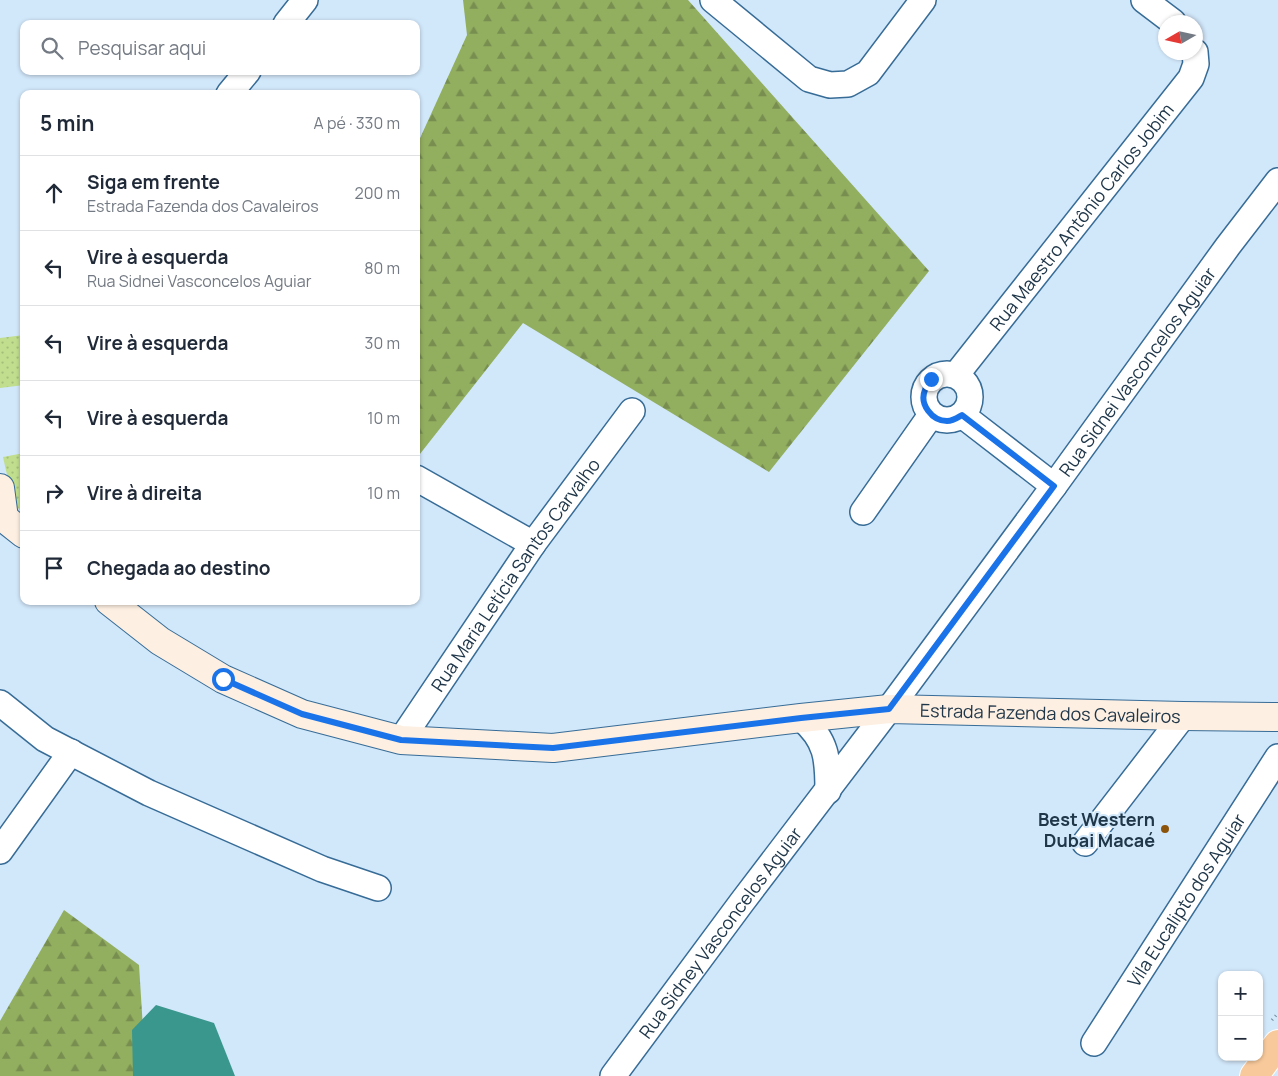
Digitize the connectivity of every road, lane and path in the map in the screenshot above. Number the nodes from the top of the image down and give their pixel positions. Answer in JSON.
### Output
{"nodes":[{"id":1,"x":306,"y":0,"type":"edge"},
{"id":2,"x":713,"y":0,"type":"edge"},
{"id":3,"x":923,"y":0,"type":"edge"},
{"id":4,"x":1144,"y":0,"type":"edge"},
{"id":5,"x":1164,"y":15,"type":"edge"},
{"id":6,"x":289,"y":20,"type":"edge"},
{"id":7,"x":1196,"y":60,"type":"edge"},
{"id":8,"x":245,"y":75,"type":"edge"},
{"id":9,"x":232,"y":90,"type":"edge"},
{"id":10,"x":1278,"y":180,"type":"edge"},
{"id":11,"x":956,"y":375,"type":"junction"},
{"id":12,"x":632,"y":411,"type":"dead end"},
{"id":13,"x":931,"y":415,"type":"junction"},
{"id":14,"x":962,"y":415,"type":"junction"},
{"id":15,"x":420,"y":480,"type":"edge"},
{"id":16,"x":1054,"y":486,"type":"junction"},
{"id":17,"x":0,"y":488,"type":"edge"},
{"id":18,"x":863,"y":512,"type":"dead end"},
{"id":19,"x":9,"y":522,"type":"edge"},
{"id":20,"x":533,"y":544,"type":"junction"},
{"id":21,"x":114,"y":605,"type":"edge"},
{"id":22,"x":0,"y":702,"type":"edge"},
{"id":23,"x":889,"y":709,"type":"junction"},
{"id":24,"x":1183,"y":716,"type":"junction"},
{"id":25,"x":1278,"y":717,"type":"edge"},
{"id":26,"x":801,"y":718,"type":"junction"},
{"id":27,"x":401,"y":740,"type":"junction"},
{"id":28,"x":71,"y":752,"type":"junction"},
{"id":29,"x":1278,"y":757,"type":"edge"},
{"id":30,"x":828,"y":791,"type":"junction"},
{"id":31,"x":1085,"y":843,"type":"dead end"},
{"id":32,"x":0,"y":851,"type":"edge"},
{"id":33,"x":378,"y":888,"type":"dead end"},
{"id":34,"x":1094,"y":1043,"type":"dead end"},
{"id":35,"x":1278,"y":1044,"type":"edge"},
{"id":36,"x":613,"y":1076,"type":"edge"},
{"id":37,"x":1254,"y":1076,"type":"edge"}],
"edges":[{"from":1,"to":6,"type":"street"},
{"from":2,"to":3,"type":"street"},
{"from":4,"to":5,"type":"street"},
{"from":7,"to":11,"type":"street","name":"Rua Maestro Antônio Carlos Jobim"},
{"from":8,"to":9,"type":"street"},
{"from":10,"to":16,"type":"street","name":"Rua Sidnei Vasconcelos Aguiar"},
{"from":11,"to":13,"type":"street"},
{"from":11,"to":14,"type":"street"},
{"from":12,"to":20,"type":"street","name":"Rua Maria Letícia Santos Carvalho"},
{"from":13,"to":14,"type":"street"},
{"from":13,"to":18,"type":"street"},
{"from":14,"to":16,"type":"street"},
{"from":15,"to":20,"type":"street"},
{"from":16,"to":23,"type":"street","name":"Rua Sidnei Vasconcelos Aguiar"},
{"from":17,"to":19,"type":"main road"},
{"from":20,"to":27,"type":"street","name":"Rua Maria Letícia Santos Carvalho"},
{"from":21,"to":27,"type":"main road","name":"Estrada Fazenda dos Cavaleiros"},
{"from":22,"to":28,"type":"street"},
{"from":23,"to":24,"type":"main road","name":"Estrada Fazenda dos Cavaleiros"},
{"from":23,"to":26,"type":"main road","name":"Estrada Fazenda dos Cavaleiros"},
{"from":23,"to":30,"type":"street","name":"Rua Sidney Vasconcelos Aguiar"},
{"from":24,"to":25,"type":"main road","name":"Estrada Fazenda dos Cavaleiros"},
{"from":24,"to":31,"type":"street"},
{"from":26,"to":27,"type":"main road","name":"Estrada Fazenda dos Cavaleiros"},
{"from":26,"to":30,"type":"street"},
{"from":28,"to":32,"type":"street"},
{"from":28,"to":33,"type":"street"},
{"from":29,"to":34,"type":"street","name":"Vila Eucalipto dos Aguiar"},
{"from":30,"to":36,"type":"street","name":"Rua Sidney Vasconcelos Aguiar"},
{"from":35,"to":37,"type":"highway"}]}
